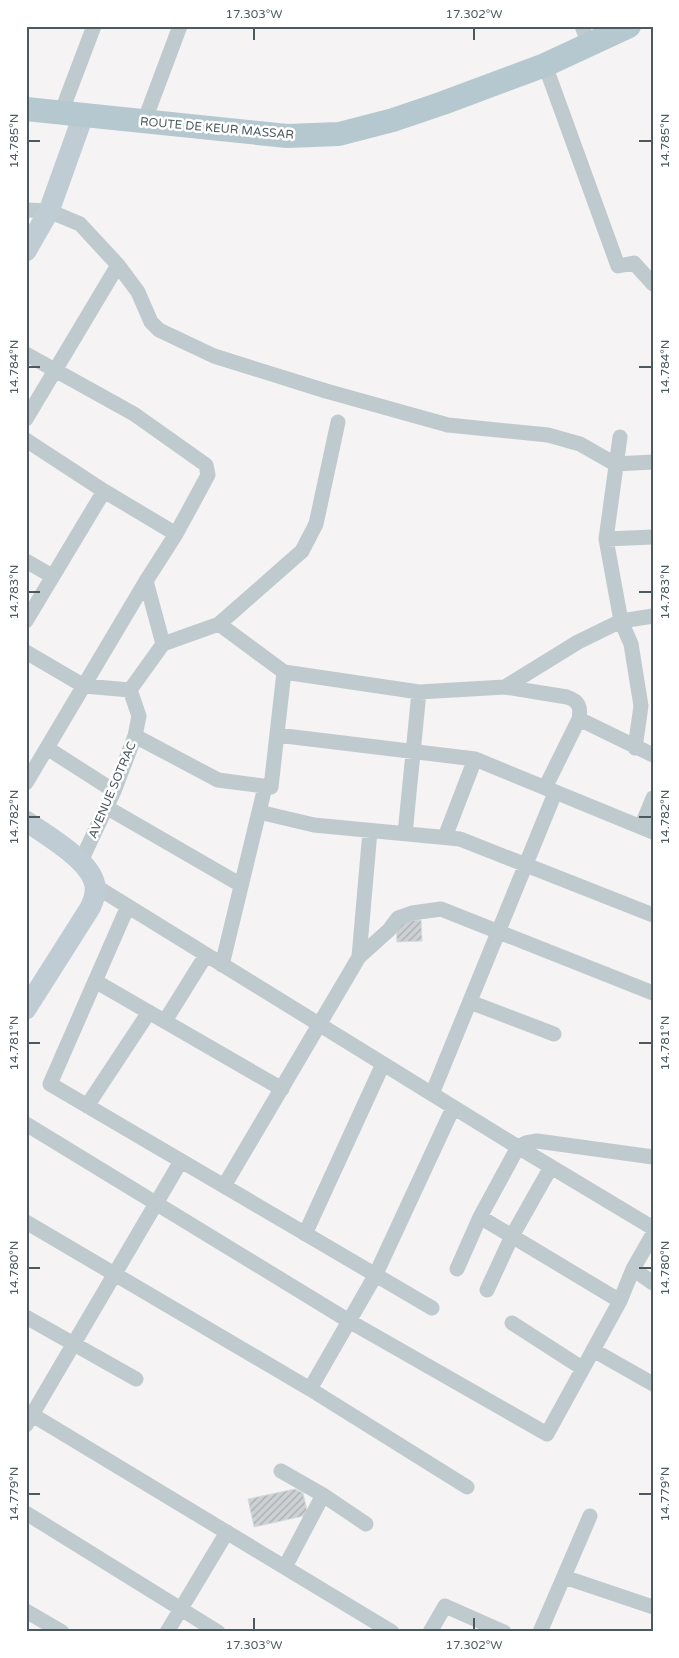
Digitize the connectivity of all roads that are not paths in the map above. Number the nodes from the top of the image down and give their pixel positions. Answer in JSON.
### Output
{"nodes":[{"id":1,"x":94,"y":26,"type":"edge"},
{"id":2,"x":180,"y":26,"type":"edge"},
{"id":3,"x":629,"y":26,"type":"edge"},
{"id":4,"x":586,"y":36,"type":"edge"},
{"id":5,"x":545,"y":65,"type":"junction"},
{"id":6,"x":26,"y":109,"type":"edge"},
{"id":7,"x":72,"y":114,"type":"junction"},
{"id":8,"x":144,"y":122,"type":"junction"},
{"id":9,"x":26,"y":210,"type":"edge"},
{"id":10,"x":49,"y":212,"type":"junction"},
{"id":11,"x":26,"y":251,"type":"edge"},
{"id":12,"x":118,"y":265,"type":"junction"},
{"id":13,"x":653,"y":284,"type":"edge"},
{"id":14,"x":26,"y":354,"type":"edge"},
{"id":15,"x":56,"y":370,"type":"junction"},
{"id":16,"x":26,"y":419,"type":"edge"},
{"id":17,"x":338,"y":422,"type":"dead end"},
{"id":18,"x":620,"y":437,"type":"dead end"},
{"id":19,"x":26,"y":440,"type":"edge"},
{"id":20,"x":653,"y":462,"type":"edge"},
{"id":21,"x":615,"y":464,"type":"junction"},
{"id":22,"x":104,"y":491,"type":"junction"},
{"id":23,"x":176,"y":534,"type":"junction"},
{"id":24,"x":653,"y":537,"type":"edge"},
{"id":25,"x":606,"y":539,"type":"junction"},
{"id":26,"x":26,"y":561,"type":"edge"},
{"id":27,"x":52,"y":576,"type":"junction"},
{"id":28,"x":146,"y":581,"type":"junction"},
{"id":29,"x":653,"y":616,"type":"edge"},
{"id":30,"x":26,"y":621,"type":"edge"},
{"id":31,"x":621,"y":621,"type":"junction"},
{"id":32,"x":219,"y":624,"type":"junction"},
{"id":33,"x":164,"y":644,"type":"junction"},
{"id":34,"x":26,"y":652,"type":"edge"},
{"id":35,"x":284,"y":672,"type":"junction"},
{"id":36,"x":84,"y":686,"type":"junction"},
{"id":37,"x":506,"y":687,"type":"junction"},
{"id":38,"x":130,"y":690,"type":"junction"},
{"id":39,"x":419,"y":692,"type":"junction"},
{"id":40,"x":579,"y":719,"type":"junction"},
{"id":41,"x":277,"y":735,"type":"junction"},
{"id":42,"x":134,"y":736,"type":"junction"},
{"id":43,"x":47,"y":748,"type":"junction"},
{"id":44,"x":635,"y":748,"type":"junction"},
{"id":45,"x":414,"y":751,"type":"junction"},
{"id":46,"x":653,"y":755,"type":"edge"},
{"id":47,"x":475,"y":759,"type":"junction"},
{"id":48,"x":26,"y":783,"type":"edge"},
{"id":49,"x":265,"y":787,"type":"junction"},
{"id":50,"x":114,"y":791,"type":"junction"},
{"id":51,"x":550,"y":791,"type":"junction"},
{"id":52,"x":653,"y":798,"type":"edge"},
{"id":53,"x":106,"y":807,"type":"junction"},
{"id":54,"x":259,"y":812,"type":"junction"},
{"id":55,"x":26,"y":821,"type":"edge"},
{"id":56,"x":647,"y":830,"type":"edge"},
{"id":57,"x":370,"y":831,"type":"junction"},
{"id":58,"x":405,"y":834,"type":"junction"},
{"id":59,"x":445,"y":838,"type":"junction"},
{"id":60,"x":81,"y":861,"type":"junction"},
{"id":61,"x":526,"y":865,"type":"junction"},
{"id":62,"x":241,"y":885,"type":"junction"},
{"id":63,"x":96,"y":886,"type":"junction"},
{"id":64,"x":128,"y":906,"type":"junction"},
{"id":65,"x":653,"y":916,"type":"edge"},
{"id":66,"x":499,"y":932,"type":"junction"},
{"id":67,"x":206,"y":955,"type":"junction"},
{"id":68,"x":359,"y":957,"type":"junction"},
{"id":69,"x":222,"y":965,"type":"junction"},
{"id":70,"x":95,"y":981,"type":"junction"},
{"id":71,"x":653,"y":993,"type":"edge"},
{"id":72,"x":470,"y":1002,"type":"junction"},
{"id":73,"x":26,"y":1009,"type":"edge"},
{"id":74,"x":149,"y":1012,"type":"junction"},
{"id":75,"x":165,"y":1021,"type":"junction"},
{"id":76,"x":319,"y":1025,"type":"junction"},
{"id":77,"x":554,"y":1034,"type":"dead end"},
{"id":78,"x":383,"y":1064,"type":"junction"},
{"id":79,"x":282,"y":1089,"type":"junction"},
{"id":80,"x":432,"y":1094,"type":"junction"},
{"id":81,"x":87,"y":1106,"type":"junction"},
{"id":82,"x":453,"y":1108,"type":"junction"},
{"id":83,"x":26,"y":1124,"type":"edge"},
{"id":84,"x":518,"y":1148,"type":"junction"},
{"id":85,"x":653,"y":1157,"type":"edge"},
{"id":86,"x":181,"y":1161,"type":"junction"},
{"id":87,"x":551,"y":1167,"type":"junction"},
{"id":88,"x":224,"y":1186,"type":"junction"},
{"id":89,"x":156,"y":1202,"type":"junction"},
{"id":90,"x":480,"y":1217,"type":"junction"},
{"id":91,"x":26,"y":1222,"type":"edge"},
{"id":92,"x":653,"y":1228,"type":"edge"},
{"id":93,"x":305,"y":1234,"type":"junction"},
{"id":94,"x":653,"y":1234,"type":"edge"},
{"id":95,"x":512,"y":1236,"type":"junction"},
{"id":96,"x":456,"y":1269,"type":"dead end"},
{"id":97,"x":633,"y":1269,"type":"junction"},
{"id":98,"x":115,"y":1274,"type":"junction"},
{"id":99,"x":375,"y":1276,"type":"junction"},
{"id":100,"x":653,"y":1283,"type":"edge"},
{"id":101,"x":487,"y":1290,"type":"dead end"},
{"id":102,"x":620,"y":1300,"type":"junction"},
{"id":103,"x":432,"y":1308,"type":"dead end"},
{"id":104,"x":26,"y":1317,"type":"edge"},
{"id":105,"x":349,"y":1321,"type":"junction"},
{"id":106,"x":512,"y":1323,"type":"dead end"},
{"id":107,"x":73,"y":1344,"type":"junction"},
{"id":108,"x":593,"y":1350,"type":"junction"},
{"id":109,"x":582,"y":1368,"type":"junction"},
{"id":110,"x":136,"y":1380,"type":"dead end"},
{"id":111,"x":653,"y":1384,"type":"edge"},
{"id":112,"x":310,"y":1389,"type":"junction"},
{"id":113,"x":28,"y":1417,"type":"edge"},
{"id":114,"x":281,"y":1471,"type":"dead end"},
{"id":115,"x":467,"y":1487,"type":"dead end"},
{"id":116,"x":323,"y":1495,"type":"junction"},
{"id":117,"x":26,"y":1513,"type":"edge"},
{"id":118,"x":590,"y":1516,"type":"dead end"},
{"id":119,"x":366,"y":1524,"type":"dead end"},
{"id":120,"x":227,"y":1532,"type":"junction"},
{"id":121,"x":285,"y":1567,"type":"junction"},
{"id":122,"x":564,"y":1577,"type":"junction"},
{"id":123,"x":653,"y":1607,"type":"edge"},
{"id":124,"x":181,"y":1609,"type":"junction"},
{"id":125,"x":26,"y":1611,"type":"edge"},
{"id":126,"x":62,"y":1632,"type":"edge"},
{"id":127,"x":167,"y":1632,"type":"edge"},
{"id":128,"x":218,"y":1632,"type":"edge"},
{"id":129,"x":392,"y":1632,"type":"edge"},
{"id":130,"x":430,"y":1632,"type":"edge"},
{"id":131,"x":504,"y":1632,"type":"edge"},
{"id":132,"x":540,"y":1632,"type":"edge"}],
"edges":[{"from":1,"to":7,"type":"street"},
{"from":2,"to":8,"type":"street"},
{"from":3,"to":4,"type":"main road","name":"ROUTE DE KEUR MASSAR"},
{"from":4,"to":5,"type":"main road","name":"ROUTE DE KEUR MASSAR"},
{"from":5,"to":8,"type":"main road","name":"ROUTE DE KEUR MASSAR"},
{"from":5,"to":13,"type":"street"},
{"from":6,"to":7,"type":"main road","name":"ROUTE DE KEUR MASSAR"},
{"from":7,"to":8,"type":"main road","name":"ROUTE DE KEUR MASSAR"},
{"from":7,"to":10,"type":"street"},
{"from":9,"to":10,"type":"street"},
{"from":10,"to":11,"type":"street"},
{"from":10,"to":12,"type":"street"},
{"from":12,"to":15,"type":"street"},
{"from":12,"to":21,"type":"street"},
{"from":14,"to":15,"type":"street"},
{"from":15,"to":16,"type":"street"},
{"from":15,"to":23,"type":"street"},
{"from":17,"to":32,"type":"street"},
{"from":18,"to":21,"type":"street"},
{"from":19,"to":22,"type":"street"},
{"from":20,"to":21,"type":"street"},
{"from":21,"to":25,"type":"street"},
{"from":22,"to":23,"type":"street"},
{"from":22,"to":27,"type":"street"},
{"from":23,"to":28,"type":"street"},
{"from":24,"to":25,"type":"street"},
{"from":25,"to":31,"type":"street"},
{"from":26,"to":27,"type":"street"},
{"from":27,"to":30,"type":"street"},
{"from":28,"to":33,"type":"street"},
{"from":28,"to":36,"type":"street"},
{"from":29,"to":31,"type":"street"},
{"from":31,"to":37,"type":"street"},
{"from":31,"to":44,"type":"street"},
{"from":32,"to":33,"type":"street"},
{"from":32,"to":35,"type":"street"},
{"from":33,"to":38,"type":"street"},
{"from":34,"to":36,"type":"street"},
{"from":35,"to":39,"type":"street"},
{"from":35,"to":41,"type":"street"},
{"from":36,"to":38,"type":"street"},
{"from":36,"to":43,"type":"street"},
{"from":37,"to":39,"type":"street"},
{"from":37,"to":40,"type":"street"},
{"from":38,"to":42,"type":"street","name":"AVENUE SOTRAC"},
{"from":39,"to":45,"type":"street"},
{"from":40,"to":44,"type":"street"},
{"from":40,"to":51,"type":"street"},
{"from":41,"to":45,"type":"street"},
{"from":41,"to":49,"type":"street"},
{"from":42,"to":49,"type":"street"},
{"from":42,"to":50,"type":"street","name":"AVENUE SOTRAC"},
{"from":43,"to":48,"type":"street"},
{"from":43,"to":50,"type":"street"},
{"from":44,"to":46,"type":"street"},
{"from":45,"to":47,"type":"street"},
{"from":45,"to":58,"type":"street"},
{"from":47,"to":51,"type":"street"},
{"from":47,"to":59,"type":"street"},
{"from":49,"to":54,"type":"street"},
{"from":50,"to":53,"type":"street","name":"AVENUE SOTRAC"},
{"from":51,"to":56,"type":"street"},
{"from":51,"to":61,"type":"street"},
{"from":52,"to":56,"type":"street"},
{"from":53,"to":60,"type":"street","name":"AVENUE SOTRAC"},
{"from":53,"to":62,"type":"street"},
{"from":54,"to":57,"type":"street"},
{"from":54,"to":62,"type":"street"},
{"from":55,"to":60,"type":"street"},
{"from":57,"to":58,"type":"street"},
{"from":57,"to":68,"type":"street"},
{"from":58,"to":59,"type":"street"},
{"from":59,"to":61,"type":"street"},
{"from":60,"to":63,"type":"street"},
{"from":61,"to":65,"type":"street"},
{"from":61,"to":66,"type":"street"},
{"from":62,"to":69,"type":"street"},
{"from":63,"to":64,"type":"street"},
{"from":63,"to":73,"type":"street"},
{"from":64,"to":67,"type":"street"},
{"from":64,"to":70,"type":"street"},
{"from":66,"to":68,"type":"street"},
{"from":66,"to":71,"type":"street"},
{"from":66,"to":72,"type":"street"},
{"from":67,"to":69,"type":"street"},
{"from":67,"to":75,"type":"street"},
{"from":68,"to":76,"type":"street"},
{"from":69,"to":76,"type":"street"},
{"from":70,"to":74,"type":"street"},
{"from":70,"to":81,"type":"street"},
{"from":72,"to":77,"type":"street"},
{"from":72,"to":80,"type":"street"},
{"from":74,"to":75,"type":"street"},
{"from":74,"to":81,"type":"street"},
{"from":75,"to":79,"type":"street"},
{"from":76,"to":78,"type":"street"},
{"from":76,"to":79,"type":"street"},
{"from":78,"to":80,"type":"street"},
{"from":78,"to":93,"type":"street"},
{"from":79,"to":88,"type":"street"},
{"from":80,"to":82,"type":"street"},
{"from":81,"to":86,"type":"street"},
{"from":82,"to":84,"type":"street"},
{"from":82,"to":99,"type":"street"},
{"from":83,"to":89,"type":"street"},
{"from":84,"to":85,"type":"street"},
{"from":84,"to":87,"type":"street"},
{"from":84,"to":90,"type":"street"},
{"from":86,"to":88,"type":"street"},
{"from":86,"to":89,"type":"street"},
{"from":87,"to":92,"type":"street"},
{"from":87,"to":95,"type":"street"},
{"from":88,"to":93,"type":"street"},
{"from":89,"to":98,"type":"street"},
{"from":89,"to":105,"type":"street"},
{"from":90,"to":95,"type":"street"},
{"from":90,"to":96,"type":"street"},
{"from":91,"to":98,"type":"street"},
{"from":93,"to":99,"type":"street"},
{"from":94,"to":97,"type":"street"},
{"from":95,"to":101,"type":"street"},
{"from":95,"to":102,"type":"street"},
{"from":97,"to":100,"type":"street"},
{"from":97,"to":102,"type":"street"},
{"from":98,"to":107,"type":"street"},
{"from":98,"to":112,"type":"street"},
{"from":99,"to":103,"type":"street"},
{"from":99,"to":105,"type":"street"},
{"from":102,"to":108,"type":"street"},
{"from":104,"to":107,"type":"street"},
{"from":105,"to":109,"type":"street"},
{"from":105,"to":112,"type":"street"},
{"from":106,"to":109,"type":"street"},
{"from":107,"to":110,"type":"street"},
{"from":107,"to":113,"type":"street"},
{"from":108,"to":109,"type":"street"},
{"from":108,"to":111,"type":"street"},
{"from":112,"to":115,"type":"street"},
{"from":113,"to":120,"type":"street"},
{"from":114,"to":116,"type":"street"},
{"from":116,"to":119,"type":"street"},
{"from":116,"to":121,"type":"street"},
{"from":117,"to":124,"type":"street"},
{"from":118,"to":122,"type":"street"},
{"from":120,"to":121,"type":"street"},
{"from":120,"to":124,"type":"street"},
{"from":121,"to":129,"type":"street"},
{"from":122,"to":123,"type":"street"},
{"from":122,"to":132,"type":"street"},
{"from":124,"to":127,"type":"street"},
{"from":124,"to":128,"type":"street"},
{"from":125,"to":126,"type":"street"},
{"from":130,"to":131,"type":"street"}]}
